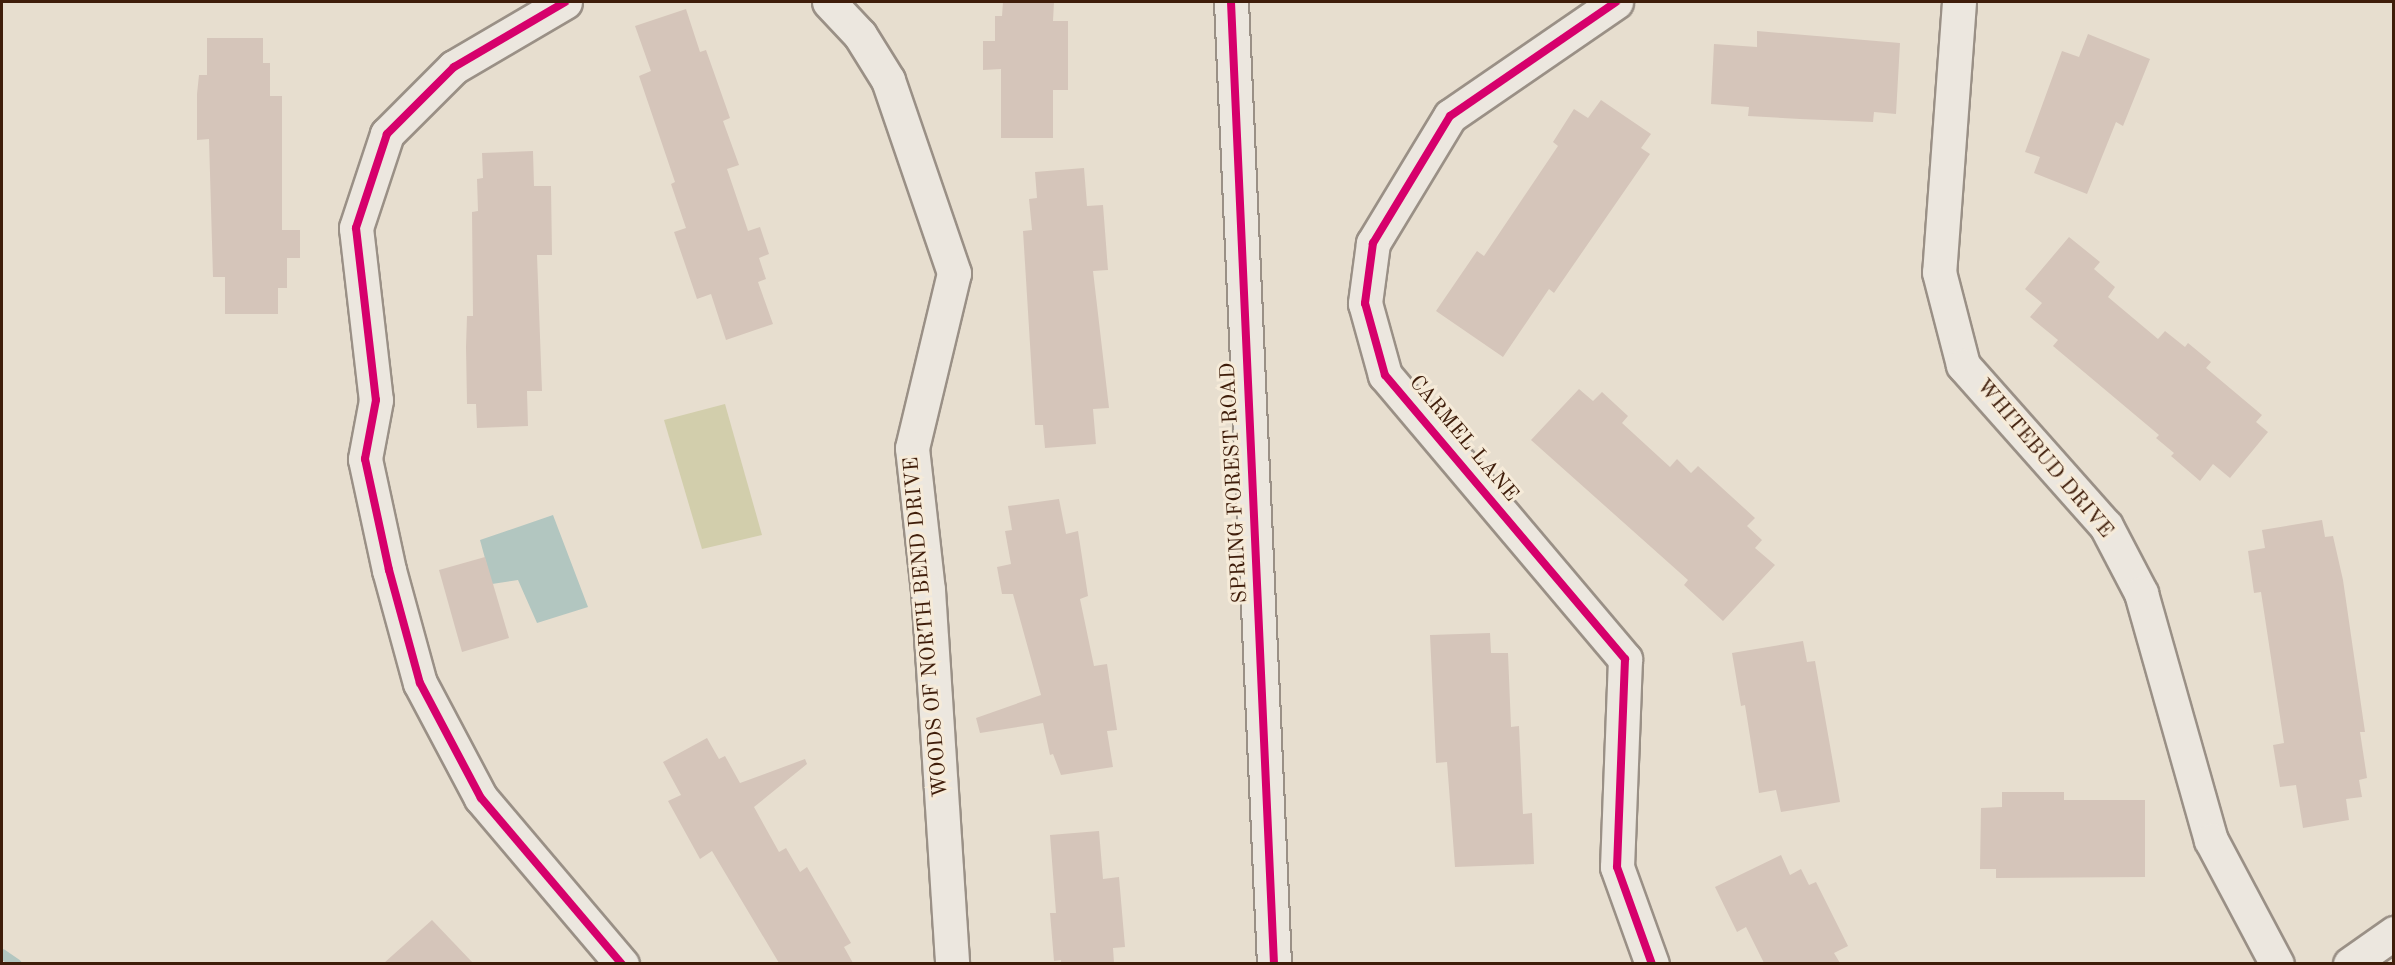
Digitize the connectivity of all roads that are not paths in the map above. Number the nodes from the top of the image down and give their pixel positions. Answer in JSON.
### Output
{"nodes":[{"id":1,"x":565,"y":2,"type":"edge"},
{"id":2,"x":829,"y":2,"type":"edge"},
{"id":3,"x":1232,"y":2,"type":"edge"},
{"id":4,"x":1616,"y":2,"type":"edge"},
{"id":5,"x":1959,"y":2,"type":"edge"},
{"id":6,"x":2394,"y":933,"type":"edge"},
{"id":7,"x":622,"y":963,"type":"edge"},
{"id":8,"x":952,"y":963,"type":"edge"},
{"id":9,"x":1274,"y":963,"type":"edge"},
{"id":10,"x":1653,"y":963,"type":"edge"},
{"id":11,"x":2277,"y":963,"type":"edge"},
{"id":12,"x":2350,"y":963,"type":"edge"}],
"edges":[{"from":1,"to":7,"type":"street"},
{"from":2,"to":8,"type":"street","name":"WOODS OF NORTH BEND DRIVE"},
{"from":3,"to":9,"type":"street","name":"SPRING FOREST ROAD"},
{"from":4,"to":10,"type":"street","name":"CARMEL LANE"},
{"from":5,"to":11,"type":"street","name":"WHITEBUD DRIVE"},
{"from":6,"to":12,"type":"street"}]}
